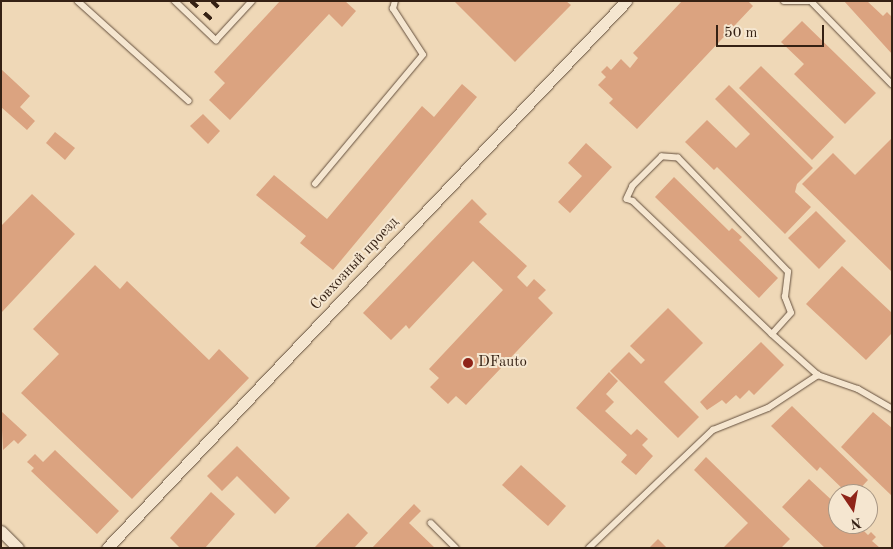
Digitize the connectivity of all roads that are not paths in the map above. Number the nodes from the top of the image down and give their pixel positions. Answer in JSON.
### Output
{"nodes":[{"id":1,"x":78,"y":1,"type":"edge"},
{"id":2,"x":175,"y":1,"type":"edge"},
{"id":3,"x":252,"y":1,"type":"edge"},
{"id":4,"x":395,"y":1,"type":"edge"},
{"id":5,"x":626,"y":1,"type":"edge"},
{"id":6,"x":784,"y":1,"type":"edge"},
{"id":7,"x":892,"y":84,"type":"edge"},
{"id":8,"x":189,"y":100,"type":"dead end"},
{"id":9,"x":315,"y":184,"type":"dead end"},
{"id":10,"x":772,"y":334,"type":"junction"},
{"id":11,"x":818,"y":375,"type":"junction"},
{"id":12,"x":892,"y":408,"type":"edge"},
{"id":13,"x":431,"y":523,"type":"dead end"},
{"id":14,"x":1,"y":531,"type":"edge"},
{"id":15,"x":18,"y":548,"type":"edge"},
{"id":16,"x":106,"y":548,"type":"edge"},
{"id":17,"x":456,"y":548,"type":"edge"},
{"id":18,"x":590,"y":548,"type":"edge"}],
"edges":[{"from":1,"to":8,"type":"lane"},
{"from":2,"to":3,"type":"lane"},
{"from":4,"to":9,"type":"lane"},
{"from":5,"to":16,"type":"street","name":"Совхозный проезд"},
{"from":6,"to":7,"type":"lane"},
{"from":10,"to":10,"type":"lane"},
{"from":10,"to":11,"type":"lane"},
{"from":11,"to":12,"type":"lane"},
{"from":11,"to":18,"type":"lane"},
{"from":13,"to":17,"type":"lane"},
{"from":14,"to":15,"type":"street"}]}
